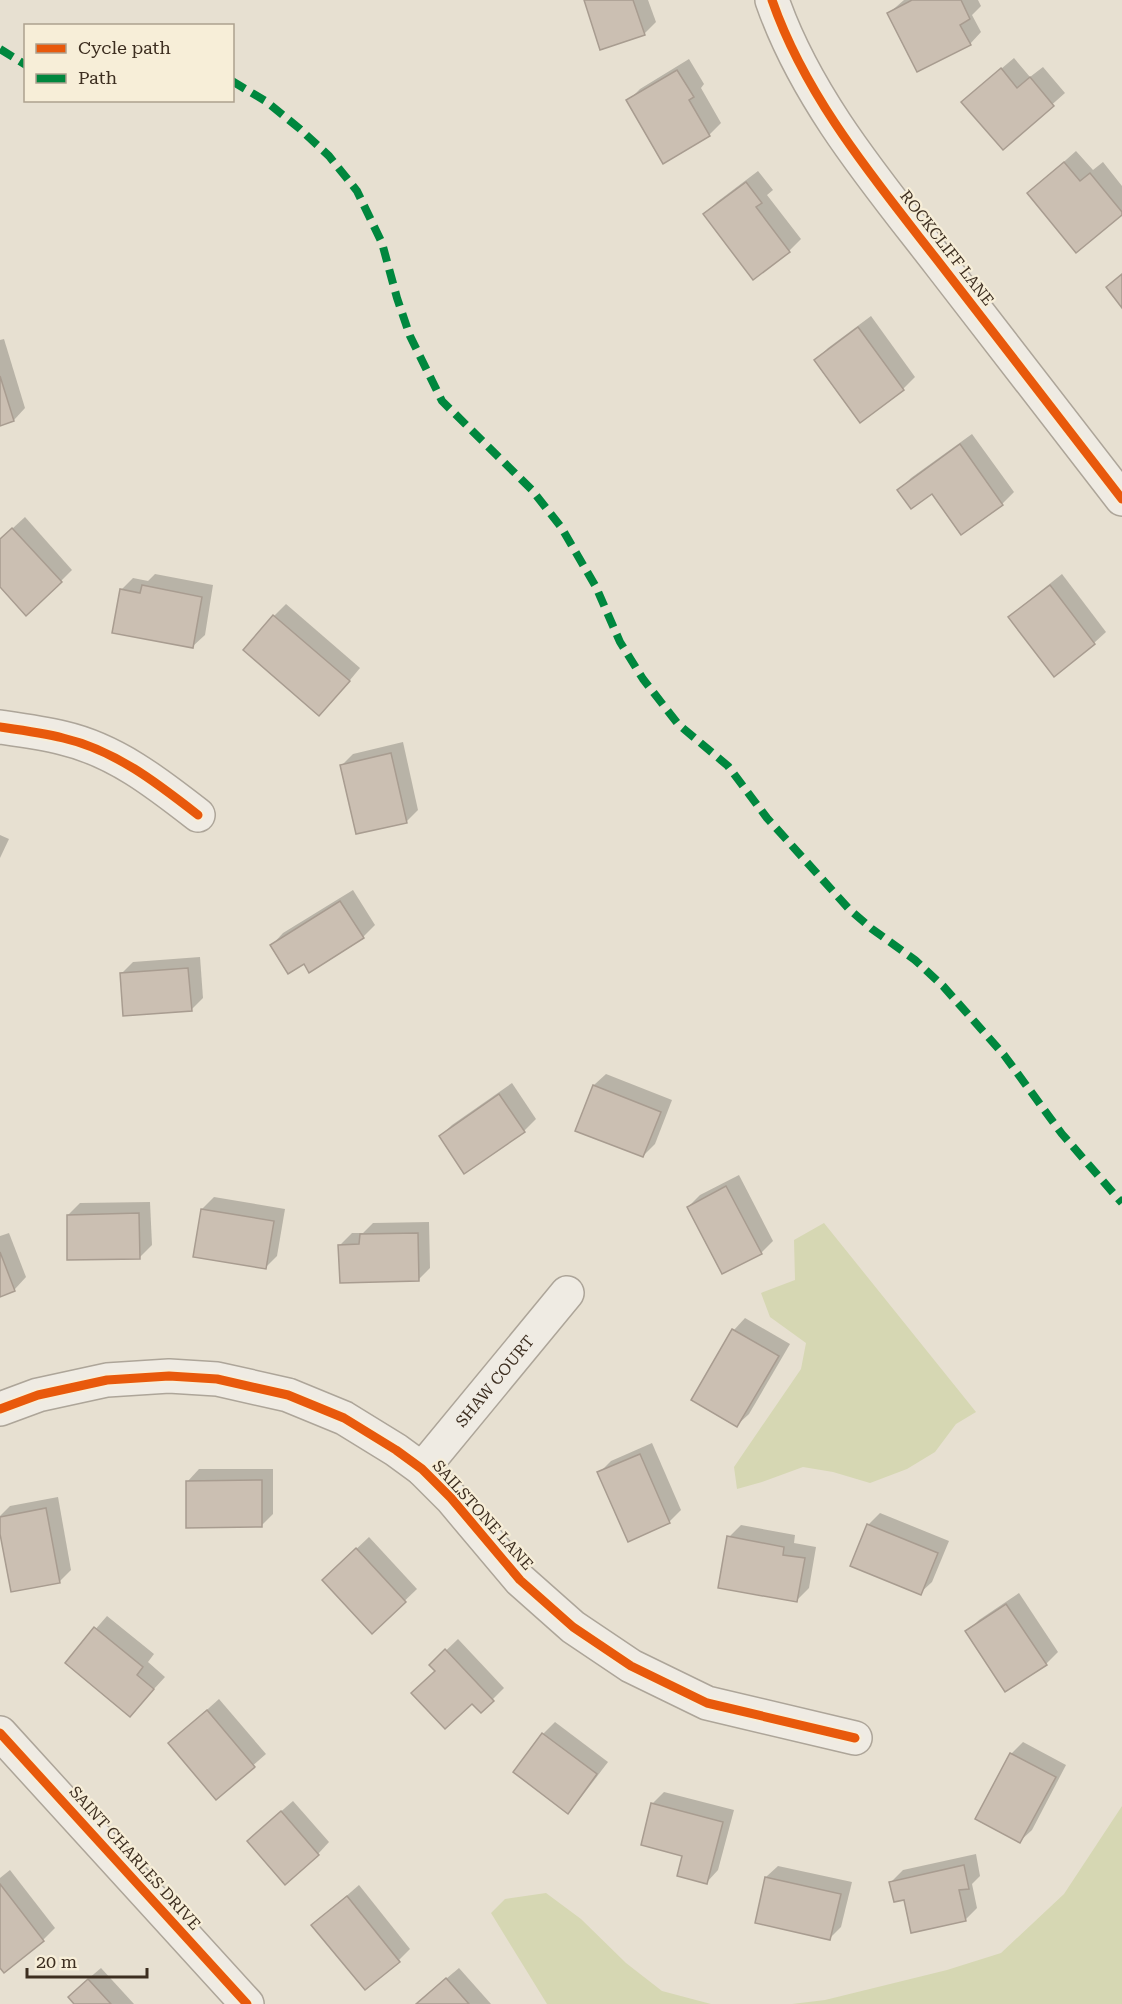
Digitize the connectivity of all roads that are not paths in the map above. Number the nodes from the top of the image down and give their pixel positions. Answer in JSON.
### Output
{"nodes":[{"id":1,"x":772,"y":0,"type":"edge"},
{"id":2,"x":1122,"y":499,"type":"edge"},
{"id":3,"x":0,"y":727,"type":"edge"},
{"id":4,"x":198,"y":815,"type":"dead end"},
{"id":5,"x":567,"y":1293,"type":"dead end"},
{"id":6,"x":0,"y":1409,"type":"edge"},
{"id":7,"x":422,"y":1469,"type":"junction"},
{"id":8,"x":0,"y":1733,"type":"edge"},
{"id":9,"x":855,"y":1738,"type":"dead end"},
{"id":10,"x":247,"y":2004,"type":"edge"}],
"edges":[{"from":1,"to":2,"type":"street","name":"ROCKCLIFF LANE"},
{"from":3,"to":4,"type":"street"},
{"from":5,"to":7,"type":"street","name":"SHAW COURT"},
{"from":6,"to":7,"type":"street","name":"SAILSTONE LANE"},
{"from":7,"to":9,"type":"street","name":"SAILSTONE LANE"},
{"from":8,"to":10,"type":"street","name":"SAINT CHARLES DRIVE"}]}
